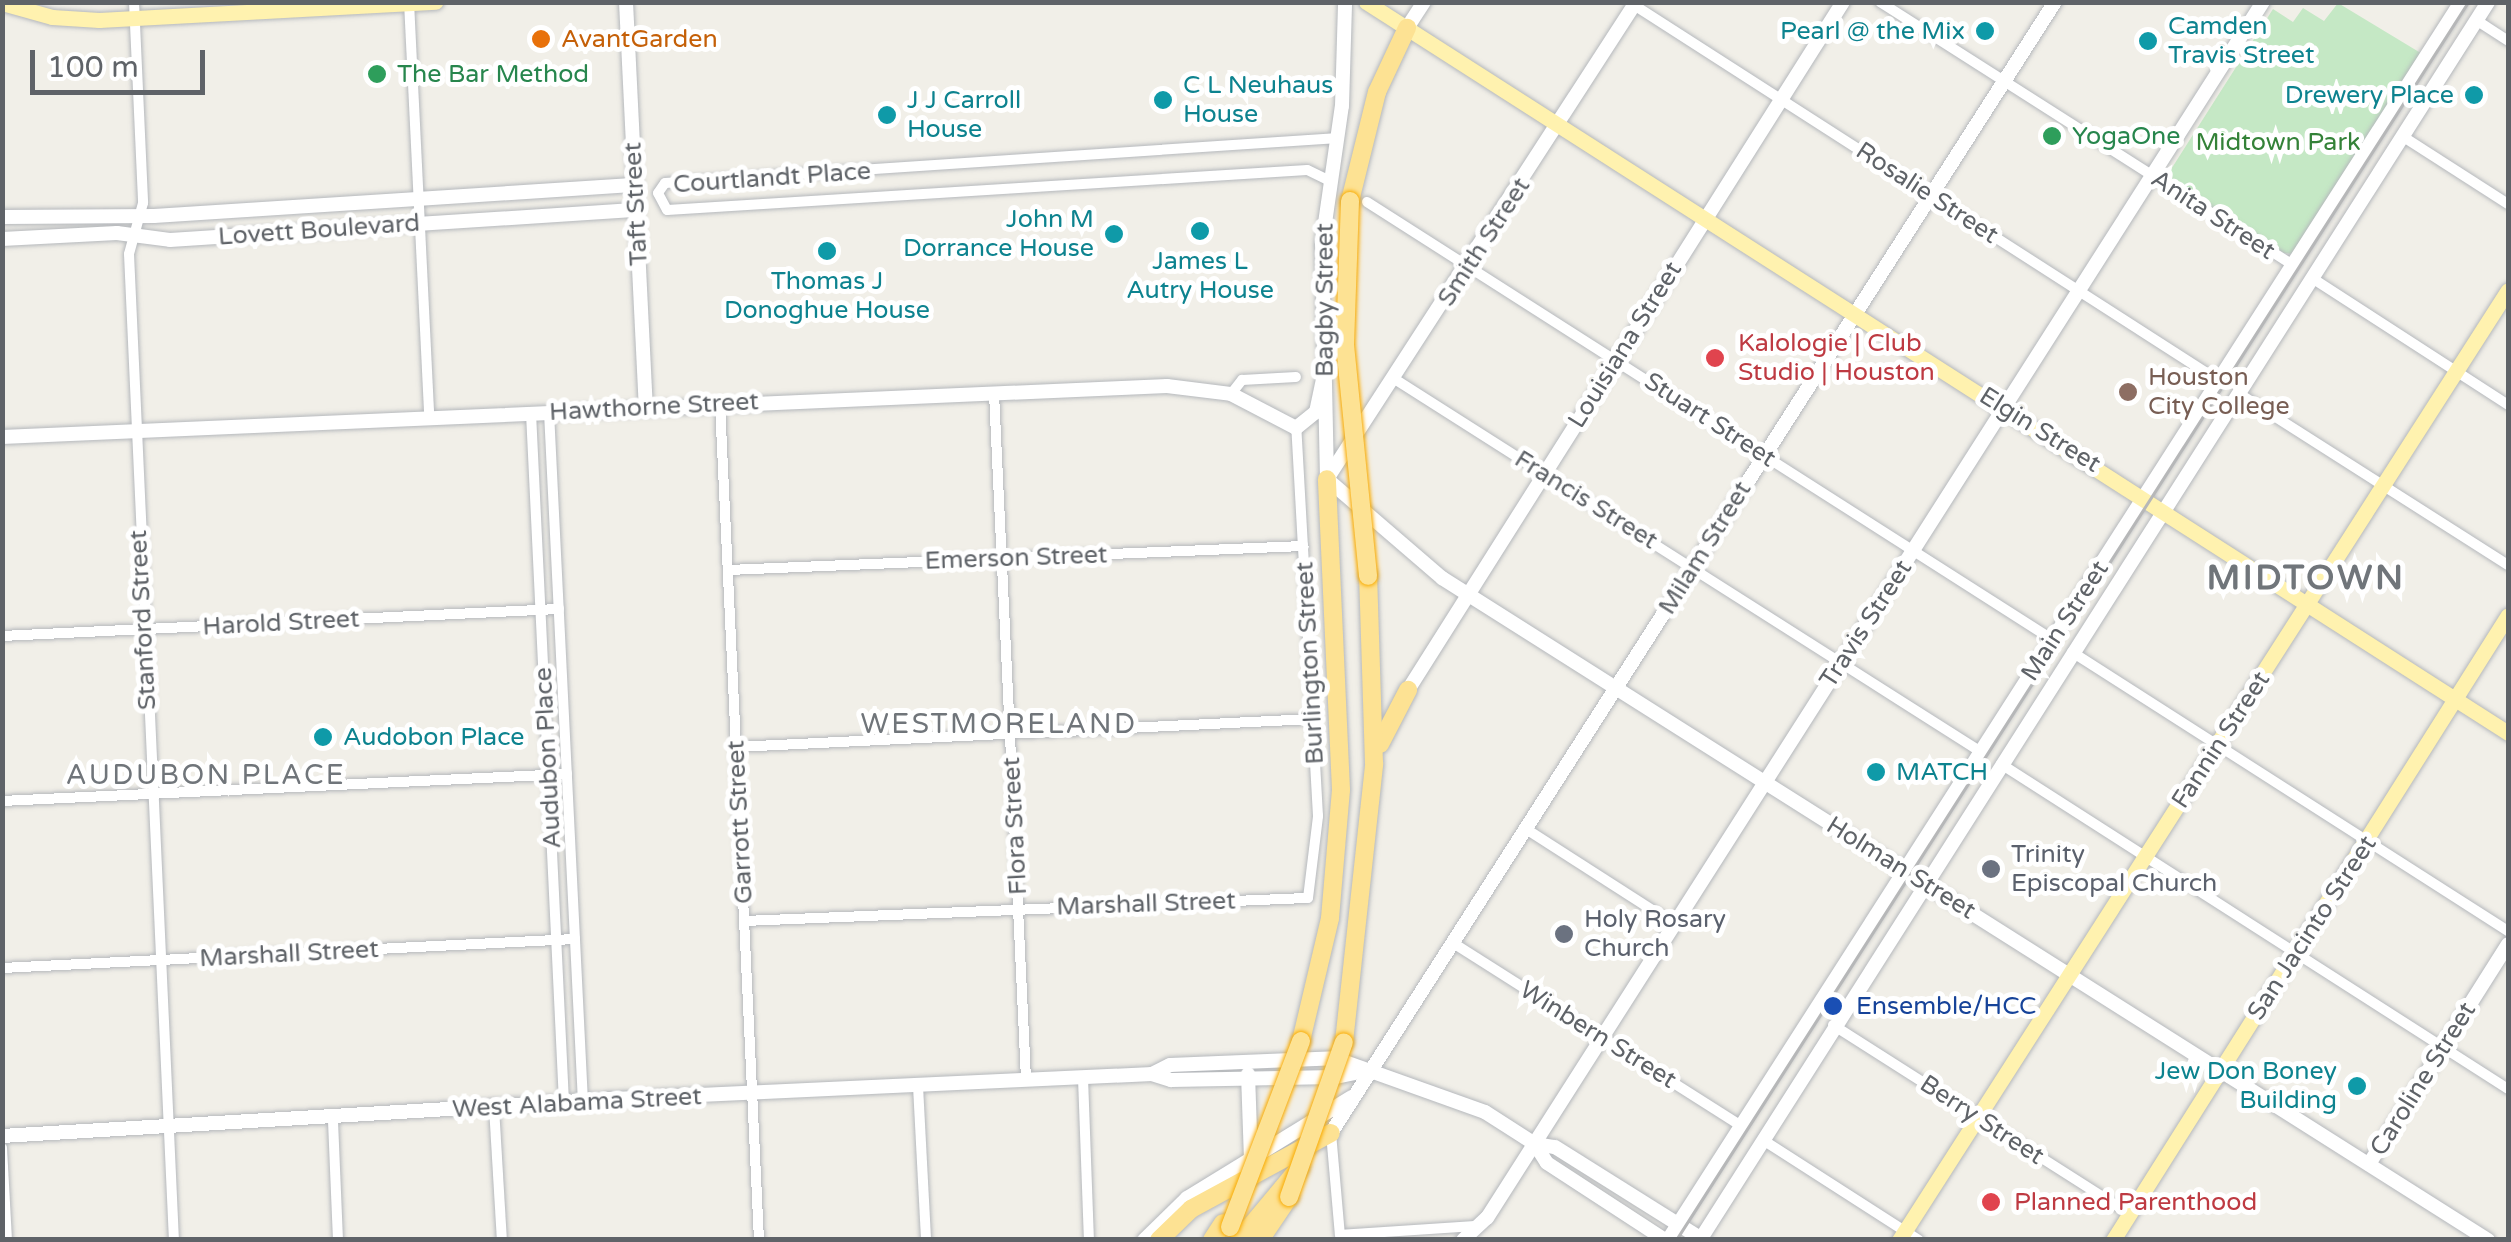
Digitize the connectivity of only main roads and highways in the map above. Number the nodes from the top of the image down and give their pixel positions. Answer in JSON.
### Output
{"nodes":[{"id":1,"x":436,"y":2,"type":"edge"},
{"id":2,"x":626,"y":2,"type":"edge"},
{"id":3,"x":1345,"y":2,"type":"edge"},
{"id":4,"x":1366,"y":2,"type":"edge"},
{"id":5,"x":1424,"y":2,"type":"edge"},
{"id":6,"x":1844,"y":2,"type":"edge"},
{"id":7,"x":2055,"y":2,"type":"edge"},
{"id":8,"x":2263,"y":2,"type":"edge"},
{"id":9,"x":2461,"y":2,"type":"edge"},
{"id":10,"x":2488,"y":2,"type":"edge"},
{"id":11,"x":2,"y":3,"type":"edge"},
{"id":12,"x":410,"y":3,"type":"edge"},
{"id":13,"x":1635,"y":4,"type":"edge"},
{"id":14,"x":134,"y":11,"type":"edge"},
{"id":15,"x":1407,"y":28,"type":"junction"},
{"id":16,"x":1560,"y":124,"type":"junction"},
{"id":17,"x":636,"y":186,"type":"junction"},
{"id":18,"x":637,"y":210,"type":"junction"},
{"id":19,"x":2,"y":217,"type":"edge"},
{"id":20,"x":1706,"y":218,"type":"junction"},
{"id":21,"x":2,"y":239,"type":"edge"},
{"id":22,"x":2508,"y":290,"type":"edge"},
{"id":23,"x":1855,"y":312,"type":"junction"},
{"id":24,"x":1323,"y":378,"type":"junction"},
{"id":25,"x":646,"y":406,"type":"junction"},
{"id":26,"x":2004,"y":407,"type":"junction"},
{"id":27,"x":2,"y":437,"type":"edge"},
{"id":28,"x":1327,"y":479,"type":"junction"},
{"id":29,"x":2145,"y":496,"type":"junction"},
{"id":30,"x":2164,"y":509,"type":"junction"},
{"id":31,"x":1467,"y":590,"type":"junction"},
{"id":32,"x":2308,"y":603,"type":"junction"},
{"id":33,"x":2508,"y":615,"type":"edge"},
{"id":34,"x":1618,"y":687,"type":"junction"},
{"id":35,"x":1408,"y":690,"type":"joint"},
{"id":36,"x":2454,"y":699,"type":"junction"},
{"id":37,"x":2508,"y":732,"type":"edge"},
{"id":38,"x":1374,"y":764,"type":"junction"},
{"id":39,"x":1764,"y":780,"type":"junction"},
{"id":40,"x":1905,"y":871,"type":"junction"},
{"id":41,"x":1924,"y":883,"type":"junction"},
{"id":42,"x":2508,"y":944,"type":"edge"},
{"id":43,"x":2069,"y":974,"type":"junction"},
{"id":44,"x":1248,"y":1059,"type":"junction"},
{"id":45,"x":1368,"y":1070,"type":"junction"},
{"id":46,"x":2220,"y":1070,"type":"junction"},
{"id":47,"x":1152,"y":1074,"type":"junction"},
{"id":48,"x":1248,"y":1079,"type":"junction"},
{"id":49,"x":1356,"y":1094,"type":"junction"},
{"id":50,"x":1331,"y":1133,"type":"junction"},
{"id":51,"x":2,"y":1136,"type":"edge"},
{"id":52,"x":1535,"y":1144,"type":"junction"},
{"id":53,"x":1253,"y":1158,"type":"junction"},
{"id":54,"x":2369,"y":1164,"type":"junction"},
{"id":55,"x":1678,"y":1224,"type":"junction"},
{"id":56,"x":1229,"y":1232,"type":"edge"},
{"id":57,"x":1908,"y":1237,"type":"edge"},
{"id":58,"x":1701,"y":1239,"type":"edge"},
{"id":59,"x":1144,"y":1240,"type":"edge"},
{"id":60,"x":1159,"y":1240,"type":"edge"},
{"id":61,"x":1212,"y":1240,"type":"edge"},
{"id":62,"x":1263,"y":1240,"type":"edge"},
{"id":63,"x":1463,"y":1240,"type":"edge"},
{"id":64,"x":1667,"y":1240,"type":"edge"},
{"id":65,"x":2113,"y":1240,"type":"edge"},
{"id":66,"x":2488,"y":1240,"type":"edge"}],
"edges":[{"from":1,"to":12,"type":"main road"},
{"from":2,"to":17,"type":"main road","name":"Taft Street"},
{"from":3,"to":24,"type":"main road","name":"Bagby Street"},
{"from":4,"to":15,"type":"main road","name":"Elgin Street"},
{"from":5,"to":15,"type":"main road"},
{"from":6,"to":20,"type":"main road","name":"Louisiana Street"},
{"from":7,"to":23,"type":"main road","name":"Milam Street"},
{"from":8,"to":26,"type":"main road","name":"Travis Street"},
{"from":9,"to":29,"type":"main road","name":"Main Street"},
{"from":10,"to":30,"type":"main road","name":"Main Street"},
{"from":11,"to":14,"type":"main road"},
{"from":12,"to":14,"type":"main road"},
{"from":13,"to":16,"type":"main road","name":"Smith Street"},
{"from":15,"to":16,"type":"main road","name":"Elgin Street"},
{"from":15,"to":38,"type":"highway","bridge":true},
{"from":16,"to":20,"type":"main road","name":"Elgin Street"},
{"from":16,"to":28,"type":"main road","name":"Smith Street"},
{"from":17,"to":18,"type":"main road","name":"Taft Street"},
{"from":17,"to":19,"type":"main road","name":"Lovett Boulevard"},
{"from":18,"to":21,"type":"main road","name":"Lovett Boulevard"},
{"from":18,"to":25,"type":"main road","name":"Taft Street"},
{"from":20,"to":23,"type":"main road","name":"Elgin Street"},
{"from":20,"to":31,"type":"main road","name":"Louisiana Street"},
{"from":22,"to":32,"type":"main road","name":"Fannin Street"},
{"from":23,"to":26,"type":"main road","name":"Elgin Street"},
{"from":23,"to":34,"type":"main road","name":"Milam Street"},
{"from":24,"to":25,"type":"main road","name":"Hawthorne Street"},
{"from":24,"to":28,"type":"main road","name":"Bagby Street"},
{"from":25,"to":27,"type":"main road","name":"Hawthorne Street"},
{"from":26,"to":29,"type":"main road","name":"Elgin Street"},
{"from":26,"to":39,"type":"main road","name":"Travis Street"},
{"from":28,"to":31,"type":"main road","name":"Holman Street"},
{"from":28,"to":53,"type":"highway","bridge":true},
{"from":29,"to":30,"type":"main road","name":"Elgin Street"},
{"from":29,"to":40,"type":"main road","name":"Main Street"},
{"from":30,"to":32,"type":"main road","name":"Elgin Street"},
{"from":30,"to":41,"type":"main road","name":"Main Street"},
{"from":31,"to":34,"type":"main road","name":"Holman Street"},
{"from":31,"to":35,"type":"main road","name":"Louisiana Street"},
{"from":32,"to":36,"type":"main road","name":"Elgin Street"},
{"from":32,"to":43,"type":"main road","name":"Fannin Street"},
{"from":33,"to":36,"type":"main road","name":"San Jacinto Street"},
{"from":34,"to":39,"type":"main road","name":"Holman Street"},
{"from":34,"to":45,"type":"main road","name":"Milam Street"},
{"from":35,"to":38,"type":"highway"},
{"from":36,"to":37,"type":"main road","name":"Elgin Street"},
{"from":36,"to":46,"type":"main road","name":"San Jacinto Street"},
{"from":38,"to":62,"type":"highway","bridge":true},
{"from":39,"to":40,"type":"main road","name":"Holman Street"},
{"from":39,"to":52,"type":"main road","name":"Travis Street"},
{"from":40,"to":41,"type":"main road","name":"Holman Street"},
{"from":40,"to":55,"type":"main road","name":"Main Street"},
{"from":41,"to":43,"type":"main road","name":"Holman Street"},
{"from":41,"to":58,"type":"main road","name":"Main Street"},
{"from":42,"to":54,"type":"main road","name":"Caroline Street"},
{"from":43,"to":46,"type":"main road","name":"Holman Street"},
{"from":43,"to":57,"type":"main road","name":"Fannin Street"},
{"from":44,"to":45,"type":"main road","name":"West Alabama Street"},
{"from":44,"to":47,"type":"main road","name":"West Alabama Street"},
{"from":44,"to":48,"type":"main road"},
{"from":45,"to":48,"type":"main road","name":"West Alabama Street"},
{"from":45,"to":49,"type":"main road","name":"Milam Street"},
{"from":45,"to":52,"type":"main road","name":"West Alabama Street"},
{"from":46,"to":54,"type":"main road","name":"Holman Street"},
{"from":46,"to":65,"type":"main road","name":"San Jacinto Street"},
{"from":47,"to":48,"type":"main road","name":"West Alabama Street"},
{"from":47,"to":51,"type":"main road","name":"West Alabama Street"},
{"from":48,"to":53,"type":"main road"},
{"from":49,"to":50,"type":"main road","name":"Milam Street"},
{"from":49,"to":53,"type":"main road"},
{"from":50,"to":56,"type":"highway"},
{"from":50,"to":60,"type":"highway"},
{"from":52,"to":55,"type":"main road"},
{"from":52,"to":63,"type":"main road","name":"Travis Street"},
{"from":52,"to":64,"type":"main road"},
{"from":53,"to":56,"type":"highway","bridge":true},
{"from":53,"to":59,"type":"main road"},
{"from":54,"to":66,"type":"main road","name":"Holman Street"},
{"from":55,"to":58,"type":"main road"},
{"from":55,"to":64,"type":"main road","name":"Main Street"},
{"from":56,"to":61,"type":"highway"}]}
